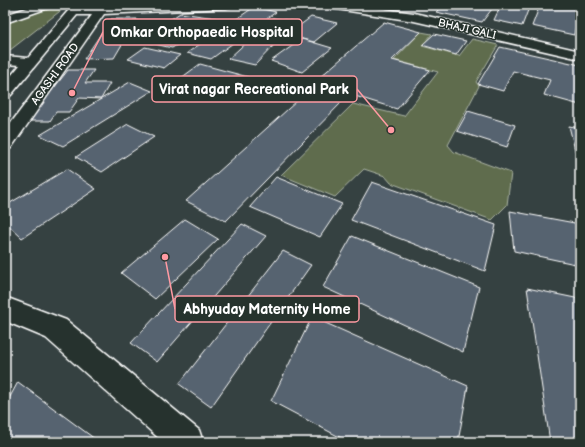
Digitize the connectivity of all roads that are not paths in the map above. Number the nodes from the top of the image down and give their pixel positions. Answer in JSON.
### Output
{"nodes":[{"id":1,"x":47,"y":5,"type":"edge"},
{"id":2,"x":226,"y":5,"type":"edge"},
{"id":3,"x":330,"y":5,"type":"edge"},
{"id":4,"x":77,"y":8,"type":"edge"},
{"id":5,"x":104,"y":8,"type":"edge"},
{"id":6,"x":5,"y":19,"type":"edge"},
{"id":7,"x":580,"y":55,"type":"edge"},
{"id":8,"x":5,"y":60,"type":"edge"},
{"id":9,"x":30,"y":62,"type":"junction"},
{"id":10,"x":5,"y":92,"type":"edge"},
{"id":11,"x":5,"y":144,"type":"edge"},
{"id":12,"x":5,"y":309,"type":"edge"},
{"id":13,"x":187,"y":442,"type":"edge"}],
"edges":[{"from":1,"to":6,"type":"street"},
{"from":2,"to":5,"type":"street"},
{"from":3,"to":7,"type":"street","name":"BHAJI GALI"},
{"from":4,"to":5,"type":"street"},
{"from":4,"to":9,"type":"street","name":"AGASHI ROAD"},
{"from":5,"to":11,"type":"street","name":"AGASHI ROAD"},
{"from":8,"to":9,"type":"street"},
{"from":9,"to":10,"type":"street","name":"AGASHI ROAD"},
{"from":12,"to":13,"type":"street"}]}
